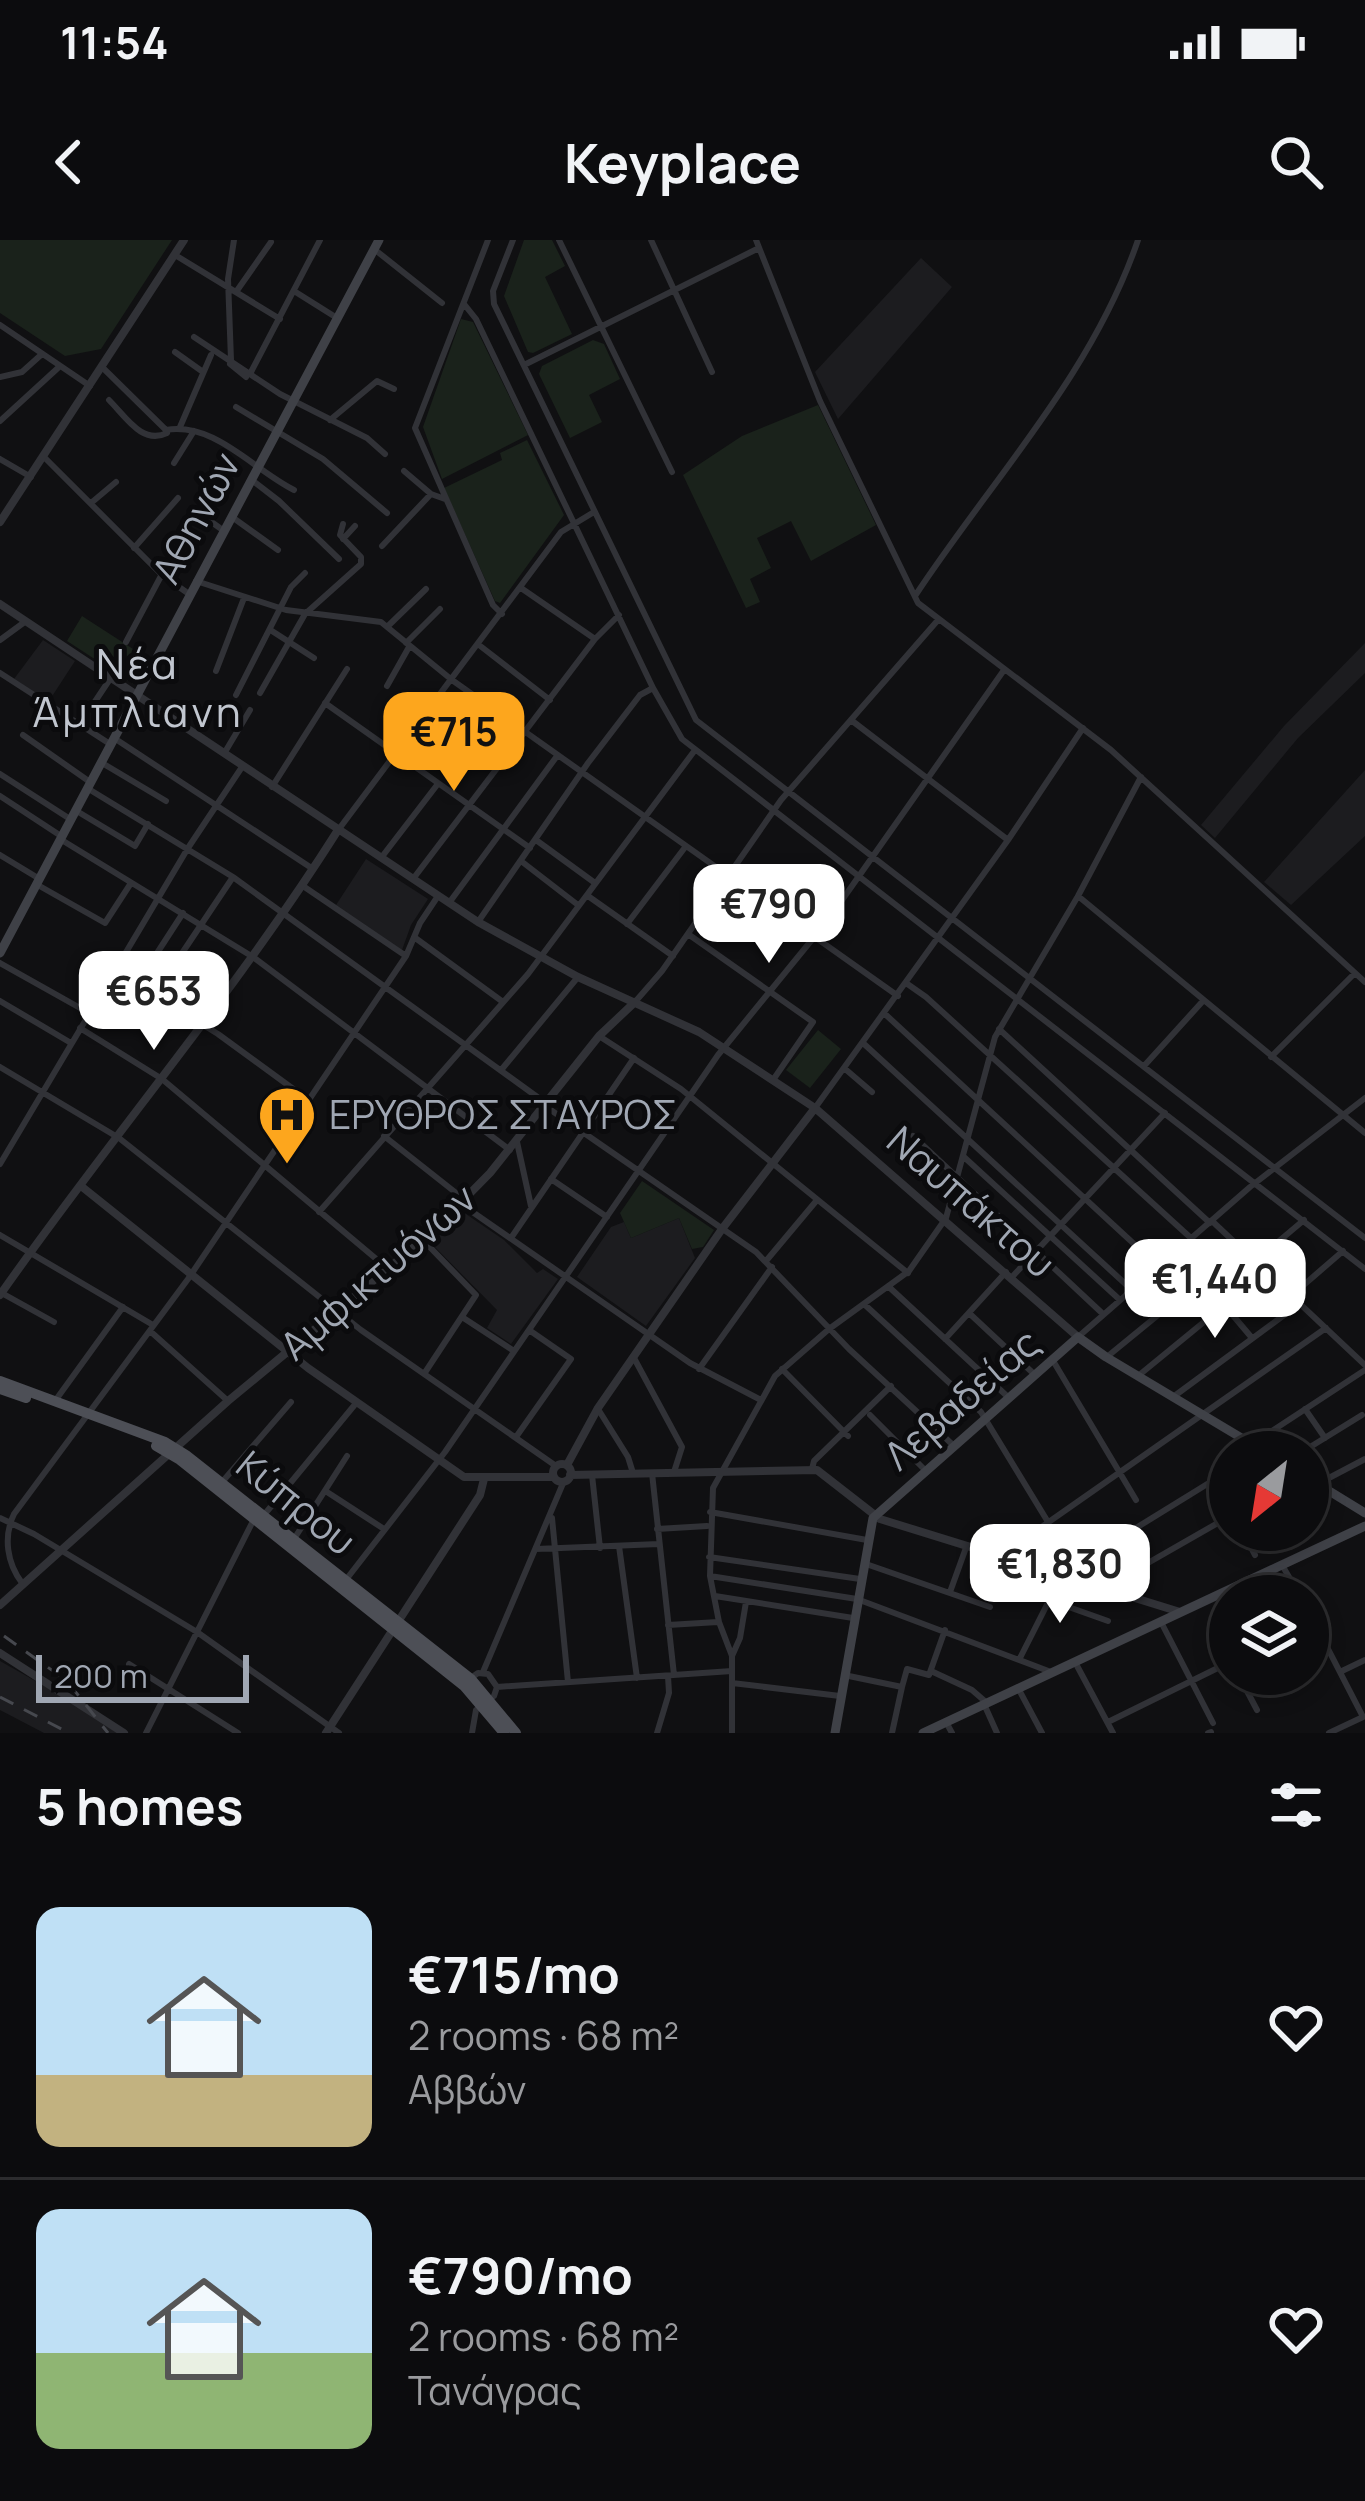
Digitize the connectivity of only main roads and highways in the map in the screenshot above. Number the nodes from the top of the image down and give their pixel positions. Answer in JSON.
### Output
{"nodes":[{"id":1,"x":376,"y":244,"type":"edge"},
{"id":2,"x":0,"y":953,"type":"edge"},
{"id":3,"x":1078,"y":1337,"type":"joint"},
{"id":4,"x":0,"y":1385,"type":"edge"},
{"id":5,"x":87,"y":1415,"type":"junction"},
{"id":6,"x":1230,"y":1431,"type":"edge"},
{"id":7,"x":172,"y":1450,"type":"junction"},
{"id":8,"x":1329,"y":1493,"type":"edge"},
{"id":9,"x":1365,"y":1513,"type":"edge"},
{"id":10,"x":259,"y":1518,"type":"junction"},
{"id":11,"x":1365,"y":1526,"type":"edge"},
{"id":12,"x":395,"y":1626,"type":"junction"},
{"id":13,"x":485,"y":1701,"type":"junction"},
{"id":14,"x":949,"y":1728,"type":"edge"},
{"id":15,"x":504,"y":1733,"type":"edge"},
{"id":16,"x":516,"y":1733,"type":"edge"},
{"id":17,"x":835,"y":1733,"type":"edge"},
{"id":18,"x":923,"y":1733,"type":"edge"}],
"edges":[{"from":1,"to":2,"type":"main road","name":"Αθηνών"},
{"from":3,"to":6,"type":"main road","name":"Ναυπάκτου"},
{"from":3,"to":17,"type":"main road","name":"Λεβαδείας"},
{"from":4,"to":5,"type":"main road","name":"Κύπρου"},
{"from":4,"to":5,"type":"main road","name":"Κύπρου"},
{"from":5,"to":7,"type":"main road","name":"Κύπρου"},
{"from":7,"to":10,"type":"main road","name":"Κύπρου"},
{"from":7,"to":10,"type":"main road","name":"Κύπρου"},
{"from":8,"to":9,"type":"main road"},
{"from":10,"to":12,"type":"main road","name":"Κύπρου"},
{"from":10,"to":12,"type":"main road","name":"Κύπρου"},
{"from":11,"to":14,"type":"main road"},
{"from":12,"to":13,"type":"main road","name":"Κύπρου"},
{"from":13,"to":15,"type":"main road","name":"Κύπρου"},
{"from":13,"to":16,"type":"main road","name":"Κύπρου"},
{"from":14,"to":18,"type":"main road"}]}
